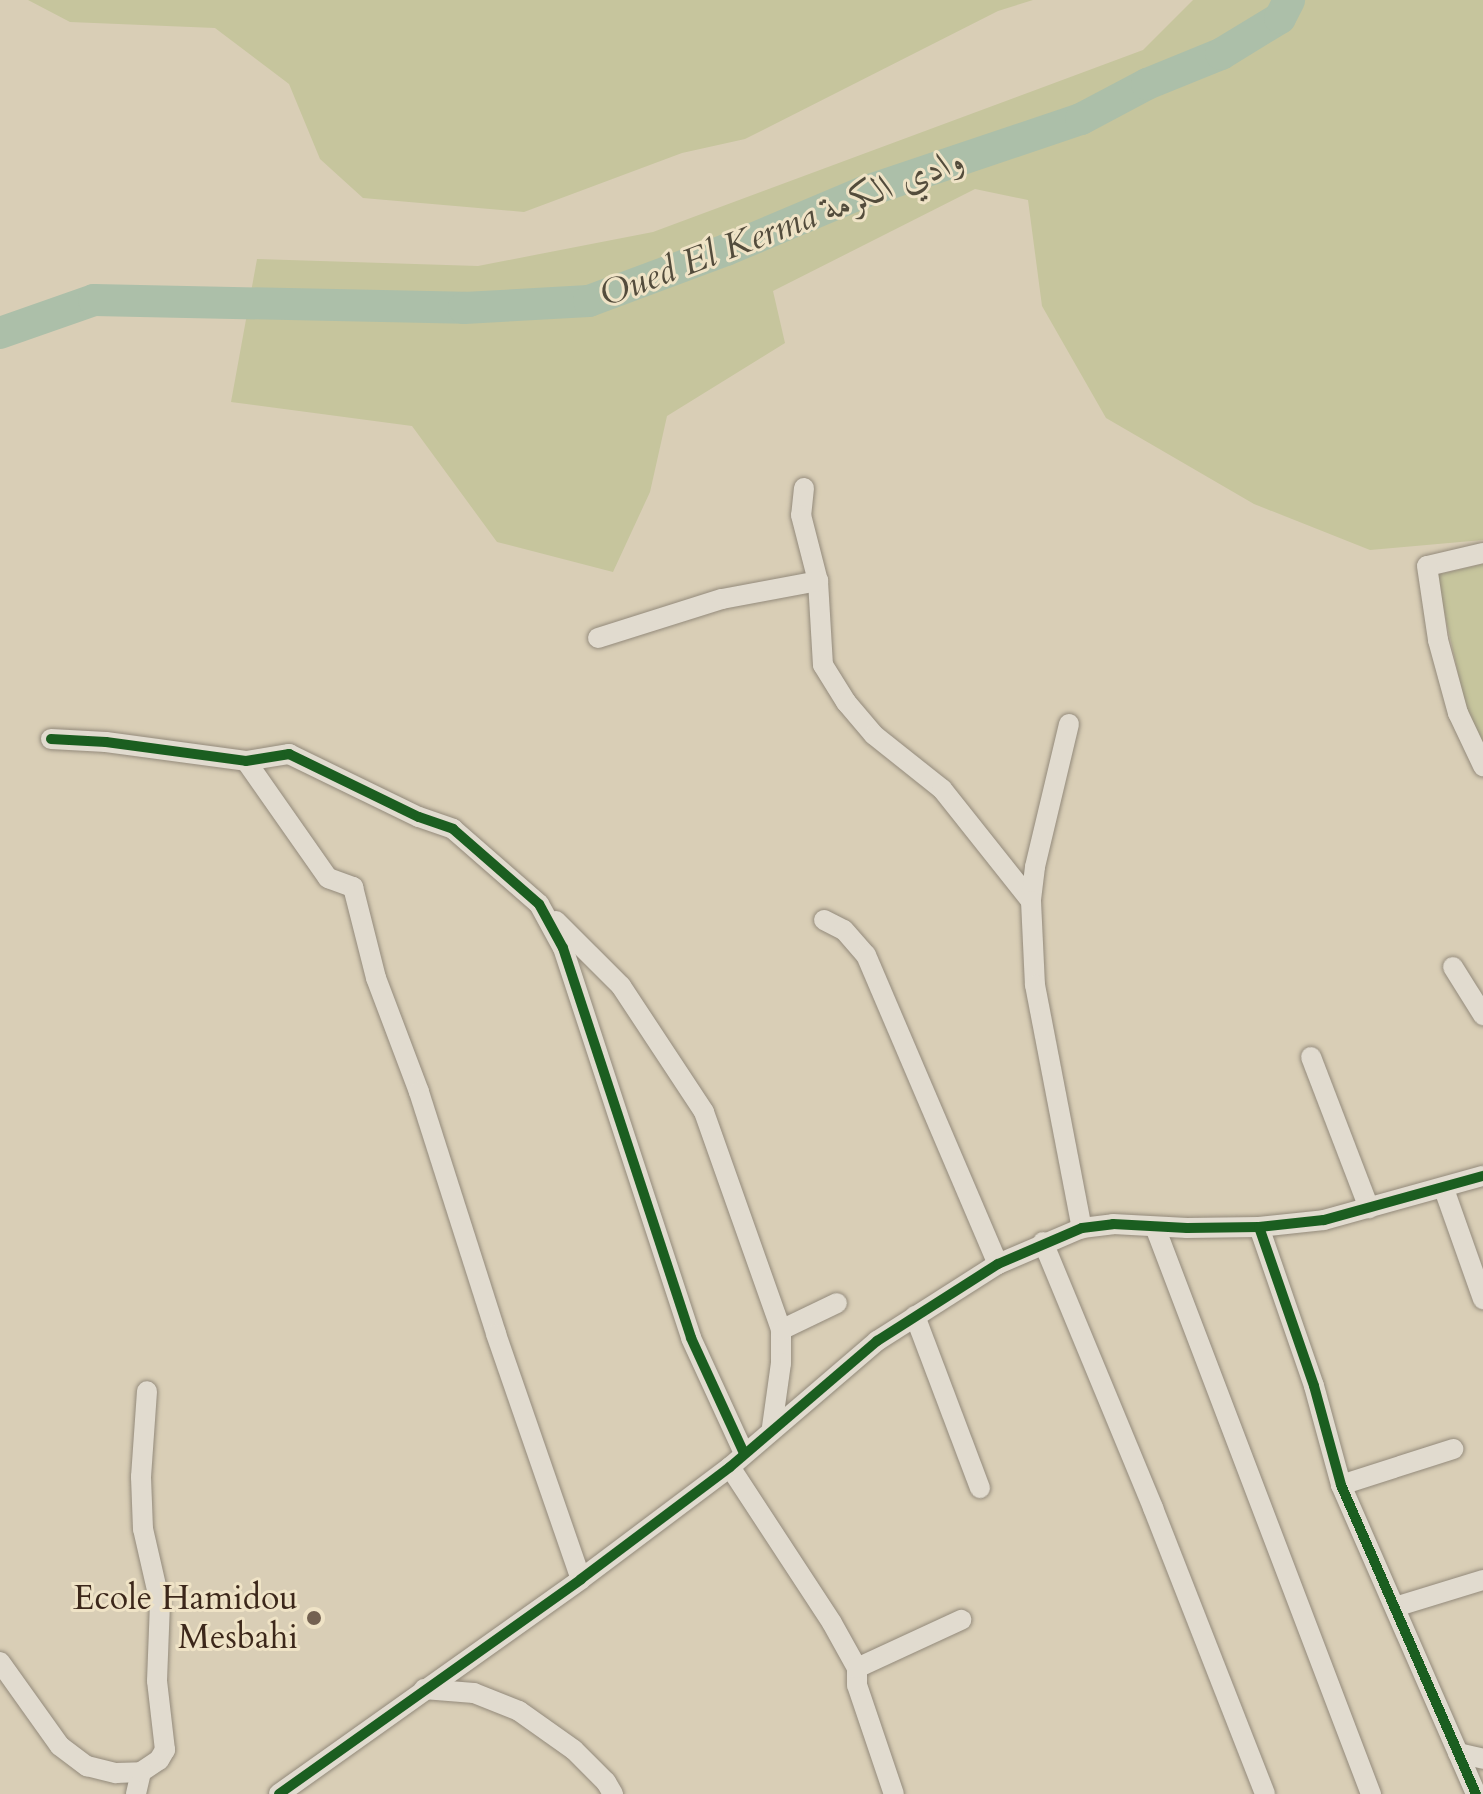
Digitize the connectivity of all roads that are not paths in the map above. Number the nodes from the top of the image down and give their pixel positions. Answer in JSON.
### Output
{"nodes":[{"id":1,"x":804,"y":488,"type":"dead end"},
{"id":2,"x":1483,"y":553,"type":"edge"},
{"id":3,"x":818,"y":581,"type":"junction"},
{"id":4,"x":598,"y":638,"type":"dead end"},
{"id":5,"x":1069,"y":724,"type":"dead end"},
{"id":6,"x":51,"y":739,"type":"dead end"},
{"id":7,"x":246,"y":761,"type":"junction"},
{"id":8,"x":1483,"y":766,"type":"edge"},
{"id":9,"x":1031,"y":901,"type":"junction"},
{"id":10,"x":539,"y":904,"type":"junction"},
{"id":11,"x":824,"y":920,"type":"dead end"},
{"id":12,"x":1453,"y":967,"type":"dead end"},
{"id":13,"x":1483,"y":1015,"type":"edge"},
{"id":14,"x":1311,"y":1057,"type":"dead end"},
{"id":15,"x":1483,"y":1176,"type":"edge"},
{"id":16,"x":1444,"y":1189,"type":"junction"},
{"id":17,"x":1369,"y":1208,"type":"junction"},
{"id":18,"x":1155,"y":1227,"type":"junction"},
{"id":19,"x":1259,"y":1227,"type":"junction"},
{"id":20,"x":1082,"y":1228,"type":"junction"},
{"id":21,"x":1043,"y":1242,"type":"junction"},
{"id":22,"x":998,"y":1264,"type":"junction"},
{"id":23,"x":1483,"y":1299,"type":"edge"},
{"id":24,"x":837,"y":1303,"type":"dead end"},
{"id":25,"x":915,"y":1316,"type":"junction"},
{"id":26,"x":781,"y":1330,"type":"junction"},
{"id":27,"x":147,"y":1391,"type":"dead end"},
{"id":28,"x":772,"y":1427,"type":"junction"},
{"id":29,"x":1453,"y":1449,"type":"dead end"},
{"id":30,"x":737,"y":1460,"type":"junction"},
{"id":31,"x":1341,"y":1485,"type":"junction"},
{"id":32,"x":980,"y":1488,"type":"dead end"},
{"id":33,"x":581,"y":1579,"type":"junction"},
{"id":34,"x":1483,"y":1580,"type":"edge"},
{"id":35,"x":1395,"y":1607,"type":"junction"},
{"id":36,"x":961,"y":1620,"type":"dead end"},
{"id":37,"x":0,"y":1662,"type":"edge"},
{"id":38,"x":857,"y":1668,"type":"junction"},
{"id":39,"x":424,"y":1689,"type":"junction"},
{"id":40,"x":1458,"y":1753,"type":"junction"},
{"id":41,"x":1483,"y":1759,"type":"edge"},
{"id":42,"x":141,"y":1772,"type":"junction"},
{"id":43,"x":136,"y":1794,"type":"edge"},
{"id":44,"x":279,"y":1794,"type":"edge"},
{"id":45,"x":613,"y":1794,"type":"edge"},
{"id":46,"x":894,"y":1794,"type":"edge"},
{"id":47,"x":1265,"y":1794,"type":"edge"},
{"id":48,"x":1371,"y":1794,"type":"edge"},
{"id":49,"x":1476,"y":1794,"type":"edge"}],
"edges":[{"from":1,"to":3,"type":"street"},
{"from":2,"to":8,"type":"street"},
{"from":3,"to":4,"type":"street"},
{"from":3,"to":9,"type":"street"},
{"from":5,"to":9,"type":"street"},
{"from":6,"to":7,"type":"street"},
{"from":7,"to":10,"type":"street"},
{"from":7,"to":33,"type":"street"},
{"from":9,"to":20,"type":"street"},
{"from":10,"to":26,"type":"street"},
{"from":10,"to":30,"type":"street"},
{"from":11,"to":22,"type":"street"},
{"from":12,"to":13,"type":"street"},
{"from":14,"to":17,"type":"street"},
{"from":15,"to":16,"type":"street"},
{"from":16,"to":17,"type":"street"},
{"from":16,"to":23,"type":"street"},
{"from":17,"to":19,"type":"street"},
{"from":18,"to":19,"type":"street"},
{"from":18,"to":20,"type":"street"},
{"from":18,"to":48,"type":"street"},
{"from":19,"to":31,"type":"street"},
{"from":20,"to":21,"type":"street"},
{"from":21,"to":22,"type":"street"},
{"from":21,"to":47,"type":"street"},
{"from":22,"to":25,"type":"street"},
{"from":24,"to":26,"type":"street"},
{"from":25,"to":28,"type":"street"},
{"from":25,"to":32,"type":"street"},
{"from":26,"to":28,"type":"street"},
{"from":27,"to":42,"type":"street"},
{"from":28,"to":30,"type":"street"},
{"from":29,"to":31,"type":"street"},
{"from":30,"to":33,"type":"street"},
{"from":30,"to":38,"type":"street"},
{"from":31,"to":35,"type":"street"},
{"from":33,"to":39,"type":"street"},
{"from":34,"to":35,"type":"street"},
{"from":35,"to":40,"type":"street"},
{"from":36,"to":38,"type":"street"},
{"from":37,"to":42,"type":"street"},
{"from":38,"to":46,"type":"street"},
{"from":39,"to":44,"type":"street"},
{"from":39,"to":45,"type":"street"},
{"from":40,"to":41,"type":"street"},
{"from":40,"to":49,"type":"street"},
{"from":42,"to":43,"type":"street"}]}
